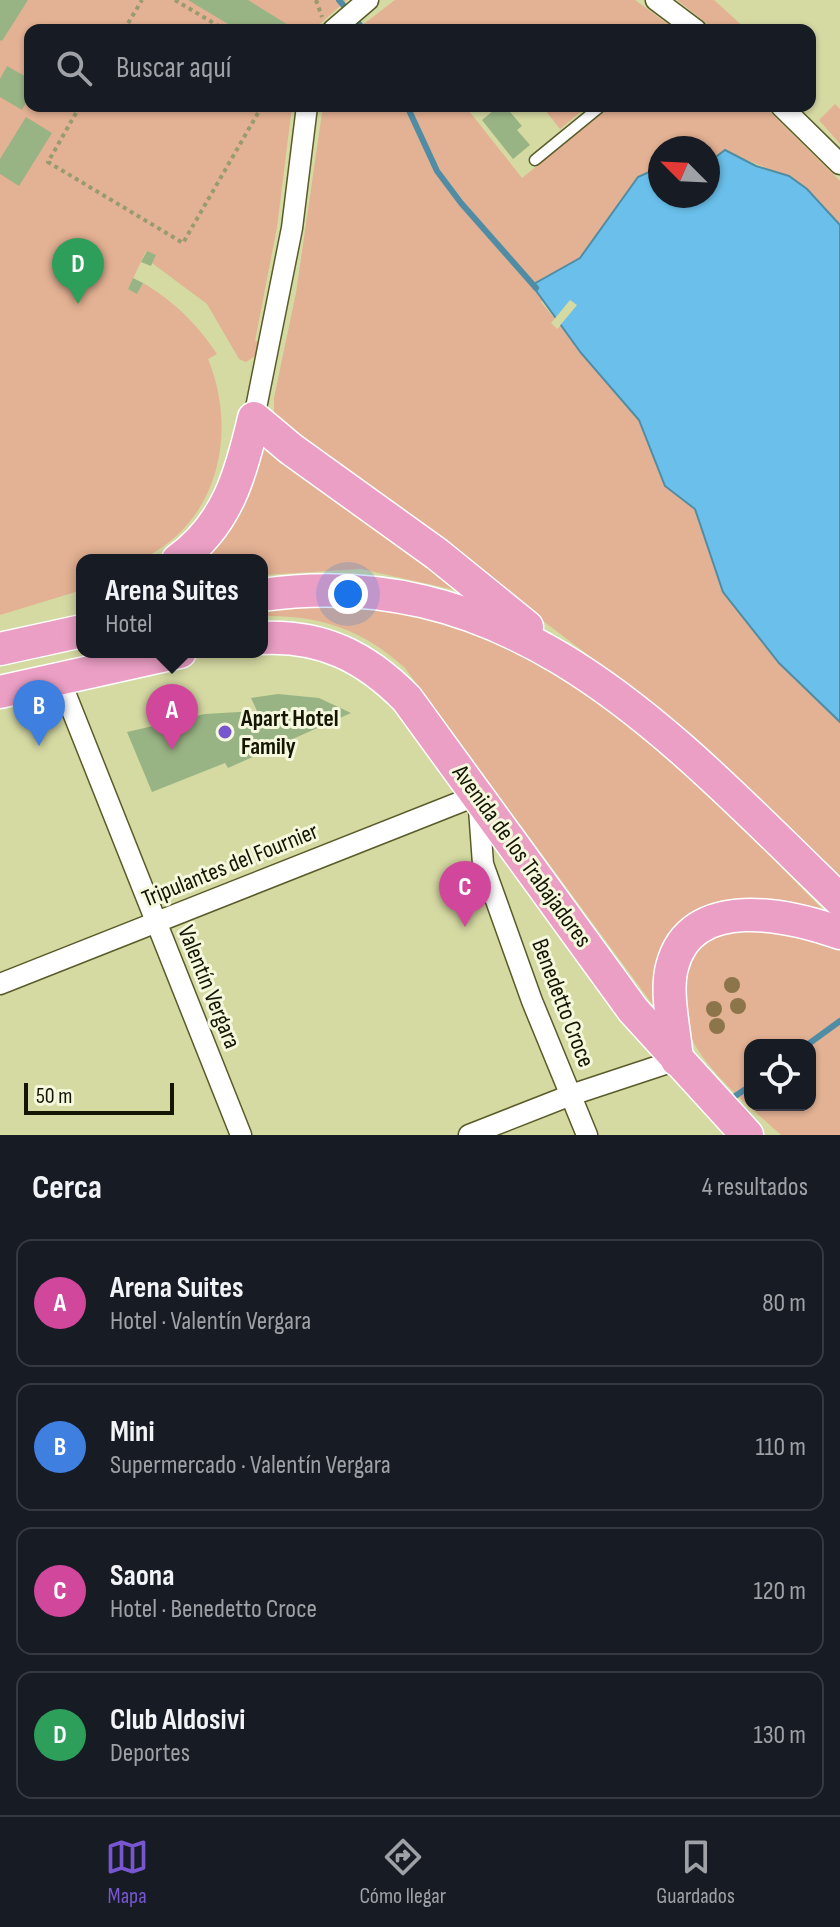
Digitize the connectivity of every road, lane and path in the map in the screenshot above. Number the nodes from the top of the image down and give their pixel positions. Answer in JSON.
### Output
{"nodes":[{"id":1,"x":142,"y":0,"type":"edge"},
{"id":2,"x":175,"y":0,"type":"edge"},
{"id":3,"x":656,"y":0,"type":"edge"},
{"id":4,"x":367,"y":1,"type":"edge"},
{"id":5,"x":128,"y":24,"type":"edge"},
{"id":6,"x":215,"y":24,"type":"edge"},
{"id":7,"x":340,"y":24,"type":"edge"},
{"id":8,"x":687,"y":24,"type":"edge"},
{"id":9,"x":77,"y":112,"type":"edge"},
{"id":10,"x":259,"y":112,"type":"edge"},
{"id":11,"x":306,"y":112,"type":"edge"},
{"id":12,"x":594,"y":112,"type":"edge"},
{"id":13,"x":787,"y":112,"type":"edge"},
{"id":14,"x":535,"y":160,"type":"dead end"},
{"id":15,"x":840,"y":164,"type":"edge"},
{"id":16,"x":254,"y":418,"type":"junction"},
{"id":17,"x":184,"y":554,"type":"edge"},
{"id":18,"x":268,"y":594,"type":"edge"},
{"id":19,"x":76,"y":623,"type":"edge"},
{"id":20,"x":76,"y":632,"type":"edge"},
{"id":21,"x":268,"y":638,"type":"edge"},
{"id":22,"x":46,"y":639,"type":"junction"},
{"id":23,"x":0,"y":649,"type":"edge"},
{"id":24,"x":564,"y":657,"type":"junction"},
{"id":25,"x":154,"y":658,"type":"edge"},
{"id":26,"x":60,"y":680,"type":"junction"},
{"id":27,"x":0,"y":692,"type":"edge"},
{"id":28,"x":478,"y":795,"type":"junction"},
{"id":29,"x":840,"y":900,"type":"edge"},
{"id":30,"x":154,"y":923,"type":"junction"},
{"id":31,"x":840,"y":933,"type":"edge"},
{"id":32,"x":0,"y":984,"type":"edge"},
{"id":33,"x":677,"y":1060,"type":"junction"},
{"id":34,"x":571,"y":1095,"type":"junction"},
{"id":35,"x":241,"y":1135,"type":"edge"},
{"id":36,"x":469,"y":1135,"type":"edge"},
{"id":37,"x":587,"y":1135,"type":"edge"},
{"id":38,"x":747,"y":1135,"type":"edge"}],
"edges":[{"from":1,"to":5,"type":"path"},
{"from":2,"to":6,"type":"path"},
{"from":3,"to":8,"type":"street"},
{"from":4,"to":7,"type":"street"},
{"from":9,"to":10,"type":"path"},
{"from":11,"to":16,"type":"street"},
{"from":12,"to":14,"type":"lane"},
{"from":13,"to":15,"type":"street"},
{"from":16,"to":17,"type":"main road"},
{"from":16,"to":24,"type":"main road"},
{"from":18,"to":24,"type":"main road"},
{"from":19,"to":22,"type":"main road"},
{"from":20,"to":22,"type":"main road"},
{"from":21,"to":28,"type":"main road","name":"Avenida de los Trabajadores"},
{"from":22,"to":23,"type":"main road"},
{"from":24,"to":29,"type":"main road"},
{"from":25,"to":26,"type":"main road"},
{"from":26,"to":27,"type":"main road"},
{"from":26,"to":30,"type":"street","name":"Valentín Vergara"},
{"from":28,"to":30,"type":"street","name":"Tripulantes del Fournier"},
{"from":28,"to":33,"type":"main road","name":"Avenida de los Trabajadores"},
{"from":28,"to":34,"type":"street","name":"Benedetto Croce"},
{"from":30,"to":32,"type":"street","name":"Tripulantes del Fournier"},
{"from":30,"to":35,"type":"street","name":"Valentín Vergara"},
{"from":31,"to":33,"type":"main road"},
{"from":33,"to":34,"type":"street"},
{"from":33,"to":38,"type":"main road","name":"Avenida de los Trabajadores"},
{"from":34,"to":36,"type":"street"},
{"from":34,"to":37,"type":"street","name":"Benedetto Croce"}]}
